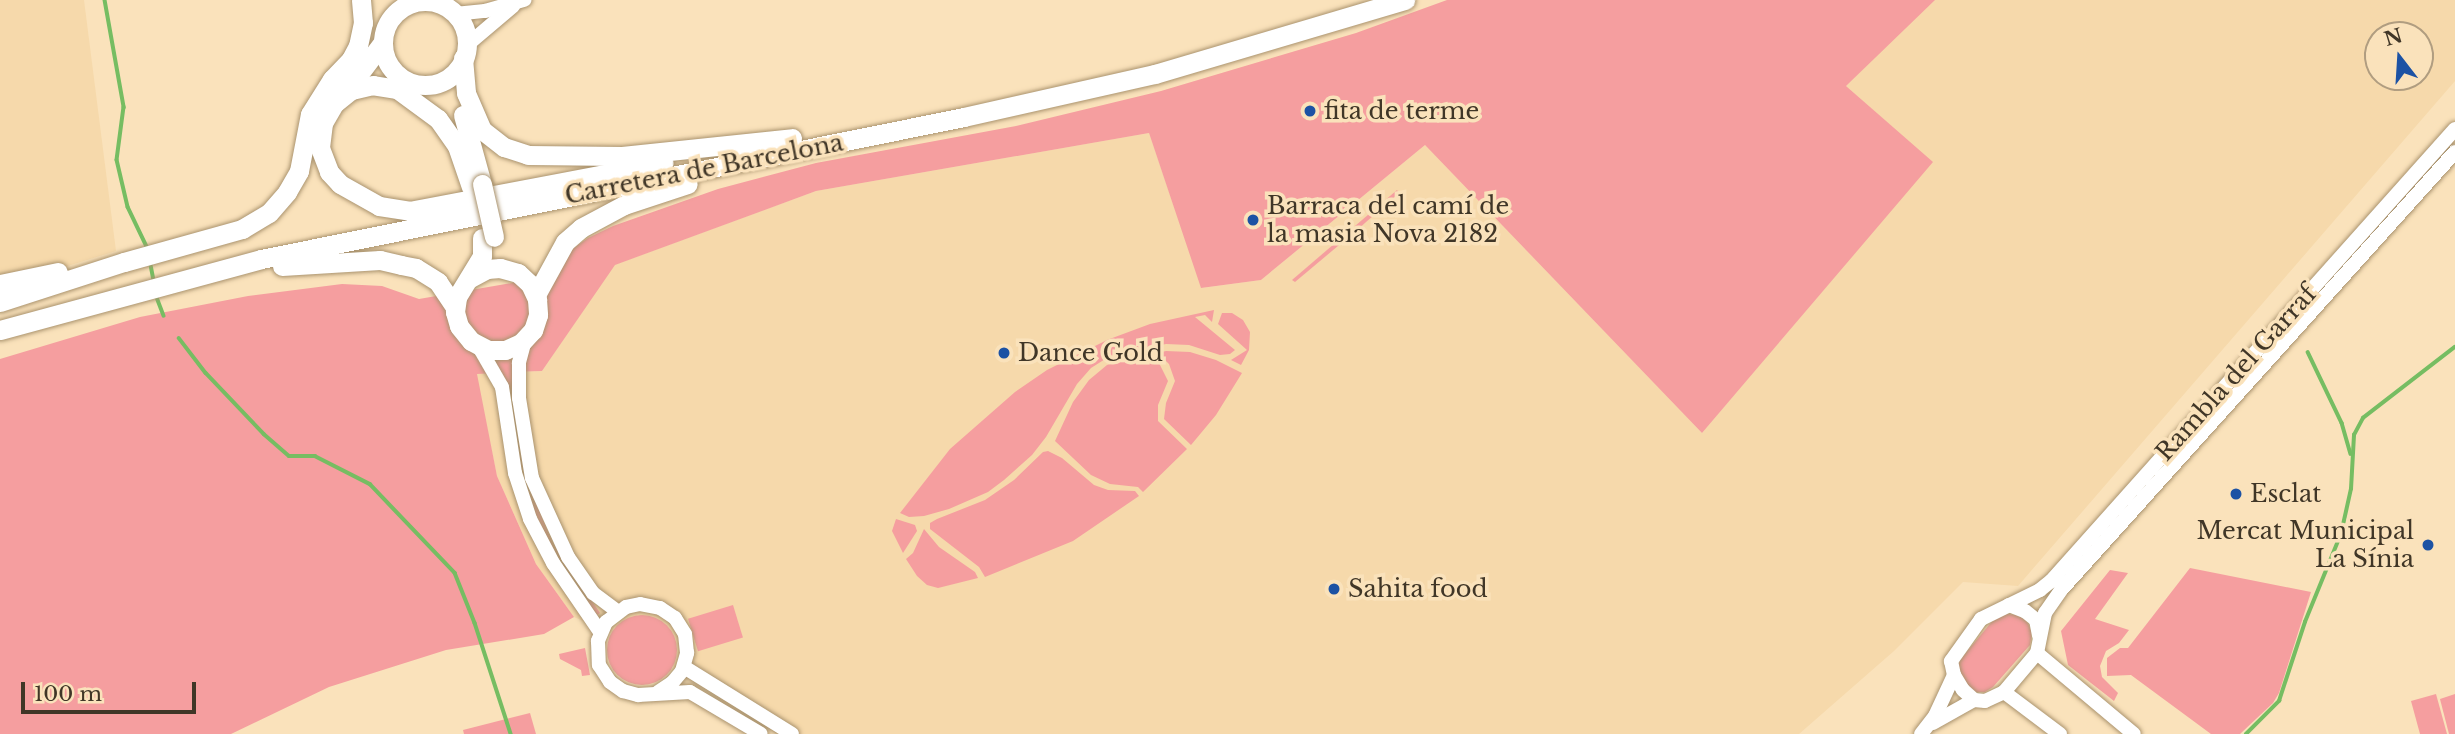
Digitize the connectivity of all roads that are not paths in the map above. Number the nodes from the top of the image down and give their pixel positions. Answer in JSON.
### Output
{"nodes":[{"id":1,"x":361,"y":0,"type":"edge"},
{"id":2,"x":383,"y":0,"type":"edge"},
{"id":3,"x":1405,"y":0,"type":"edge"},
{"id":4,"x":428,"y":1,"type":"edge"},
{"id":5,"x":520,"y":2,"type":"edge"},
{"id":6,"x":455,"y":14,"type":"junction"},
{"id":7,"x":390,"y":20,"type":"junction"},
{"id":8,"x":383,"y":42,"type":"junction"},
{"id":9,"x":462,"y":58,"type":"junction"},
{"id":10,"x":1155,"y":74,"type":"junction"},
{"id":11,"x":416,"y":83,"type":"junction"},
{"id":12,"x":324,"y":93,"type":"junction"},
{"id":13,"x":2455,"y":129,"type":"edge"},
{"id":14,"x":747,"y":145,"type":"junction"},
{"id":15,"x":2455,"y":152,"type":"edge"},
{"id":16,"x":773,"y":156,"type":"junction"},
{"id":17,"x":473,"y":181,"type":"junction"},
{"id":18,"x":488,"y":238,"type":"junction"},
{"id":19,"x":133,"y":259,"type":"junction"},
{"id":20,"x":514,"y":271,"type":"junction"},
{"id":21,"x":470,"y":278,"type":"junction"},
{"id":22,"x":181,"y":283,"type":"junction"},
{"id":23,"x":0,"y":284,"type":"edge"},
{"id":24,"x":536,"y":295,"type":"junction"},
{"id":25,"x":0,"y":302,"type":"edge"},
{"id":26,"x":455,"y":306,"type":"junction"},
{"id":27,"x":0,"y":330,"type":"edge"},
{"id":28,"x":525,"y":340,"type":"junction"},
{"id":29,"x":479,"y":347,"type":"junction"},
{"id":30,"x":512,"y":400,"type":"junction"},
{"id":31,"x":2009,"y":605,"type":"junction"},
{"id":32,"x":618,"y":611,"type":"junction"},
{"id":33,"x":600,"y":632,"type":"junction"},
{"id":34,"x":2038,"y":647,"type":"junction"},
{"id":35,"x":684,"y":667,"type":"junction"},
{"id":36,"x":1954,"y":675,"type":"junction"},
{"id":37,"x":658,"y":692,"type":"junction"},
{"id":38,"x":2004,"y":692,"type":"junction"},
{"id":39,"x":1973,"y":700,"type":"junction"},
{"id":40,"x":1923,"y":731,"type":"edge"},
{"id":41,"x":761,"y":734,"type":"edge"},
{"id":42,"x":792,"y":734,"type":"edge"},
{"id":43,"x":2060,"y":734,"type":"edge"},
{"id":44,"x":2134,"y":734,"type":"edge"}],
"edges":[{"from":1,"to":12,"type":"highway"},
{"from":2,"to":7,"type":"highway"},
{"from":3,"to":10,"type":"highway","name":"Carretera de Barcelona"},
{"from":4,"to":6,"type":"highway"},
{"from":4,"to":7,"type":"highway"},
{"from":5,"to":6,"type":"street"},
{"from":5,"to":9,"type":"street"},
{"from":6,"to":9,"type":"highway"},
{"from":7,"to":8,"type":"highway"},
{"from":8,"to":11,"type":"highway"},
{"from":8,"to":12,"type":"highway"},
{"from":9,"to":11,"type":"highway"},
{"from":9,"to":14,"type":"highway"},
{"from":9,"to":17,"type":"highway"},
{"from":10,"to":14,"type":"highway"},
{"from":10,"to":16,"type":"highway","name":"Carretera de Barcelona"},
{"from":11,"to":17,"type":"highway"},
{"from":12,"to":19,"type":"highway"},
{"from":13,"to":31,"type":"street","name":"Rambla del Garraf"},
{"from":14,"to":17,"type":"highway"},
{"from":15,"to":34,"type":"street","name":"Rambla del Garraf"},
{"from":16,"to":22,"type":"highway","name":"Carretera de Barcelona"},
{"from":16,"to":24,"type":"highway"},
{"from":17,"to":18,"type":"highway"},
{"from":18,"to":20,"type":"highway"},
{"from":18,"to":21,"type":"highway"},
{"from":19,"to":23,"type":"highway"},
{"from":19,"to":25,"type":"highway"},
{"from":20,"to":21,"type":"highway"},
{"from":20,"to":24,"type":"highway"},
{"from":21,"to":26,"type":"highway"},
{"from":22,"to":26,"type":"highway"},
{"from":22,"to":27,"type":"highway","name":"Carretera de Barcelona"},
{"from":24,"to":28,"type":"highway"},
{"from":26,"to":29,"type":"highway"},
{"from":28,"to":29,"type":"highway"},
{"from":28,"to":30,"type":"street"},
{"from":29,"to":30,"type":"street"},
{"from":30,"to":32,"type":"street"},
{"from":30,"to":33,"type":"street"},
{"from":31,"to":34,"type":"street"},
{"from":31,"to":36,"type":"street"},
{"from":32,"to":33,"type":"street"},
{"from":32,"to":35,"type":"street"},
{"from":33,"to":37,"type":"street"},
{"from":34,"to":38,"type":"street"},
{"from":34,"to":44,"type":"street"},
{"from":35,"to":37,"type":"street"},
{"from":35,"to":42,"type":"street"},
{"from":36,"to":39,"type":"street"},
{"from":36,"to":40,"type":"street"},
{"from":37,"to":41,"type":"street"},
{"from":38,"to":39,"type":"street"},
{"from":38,"to":43,"type":"street"},
{"from":39,"to":40,"type":"street"}]}
